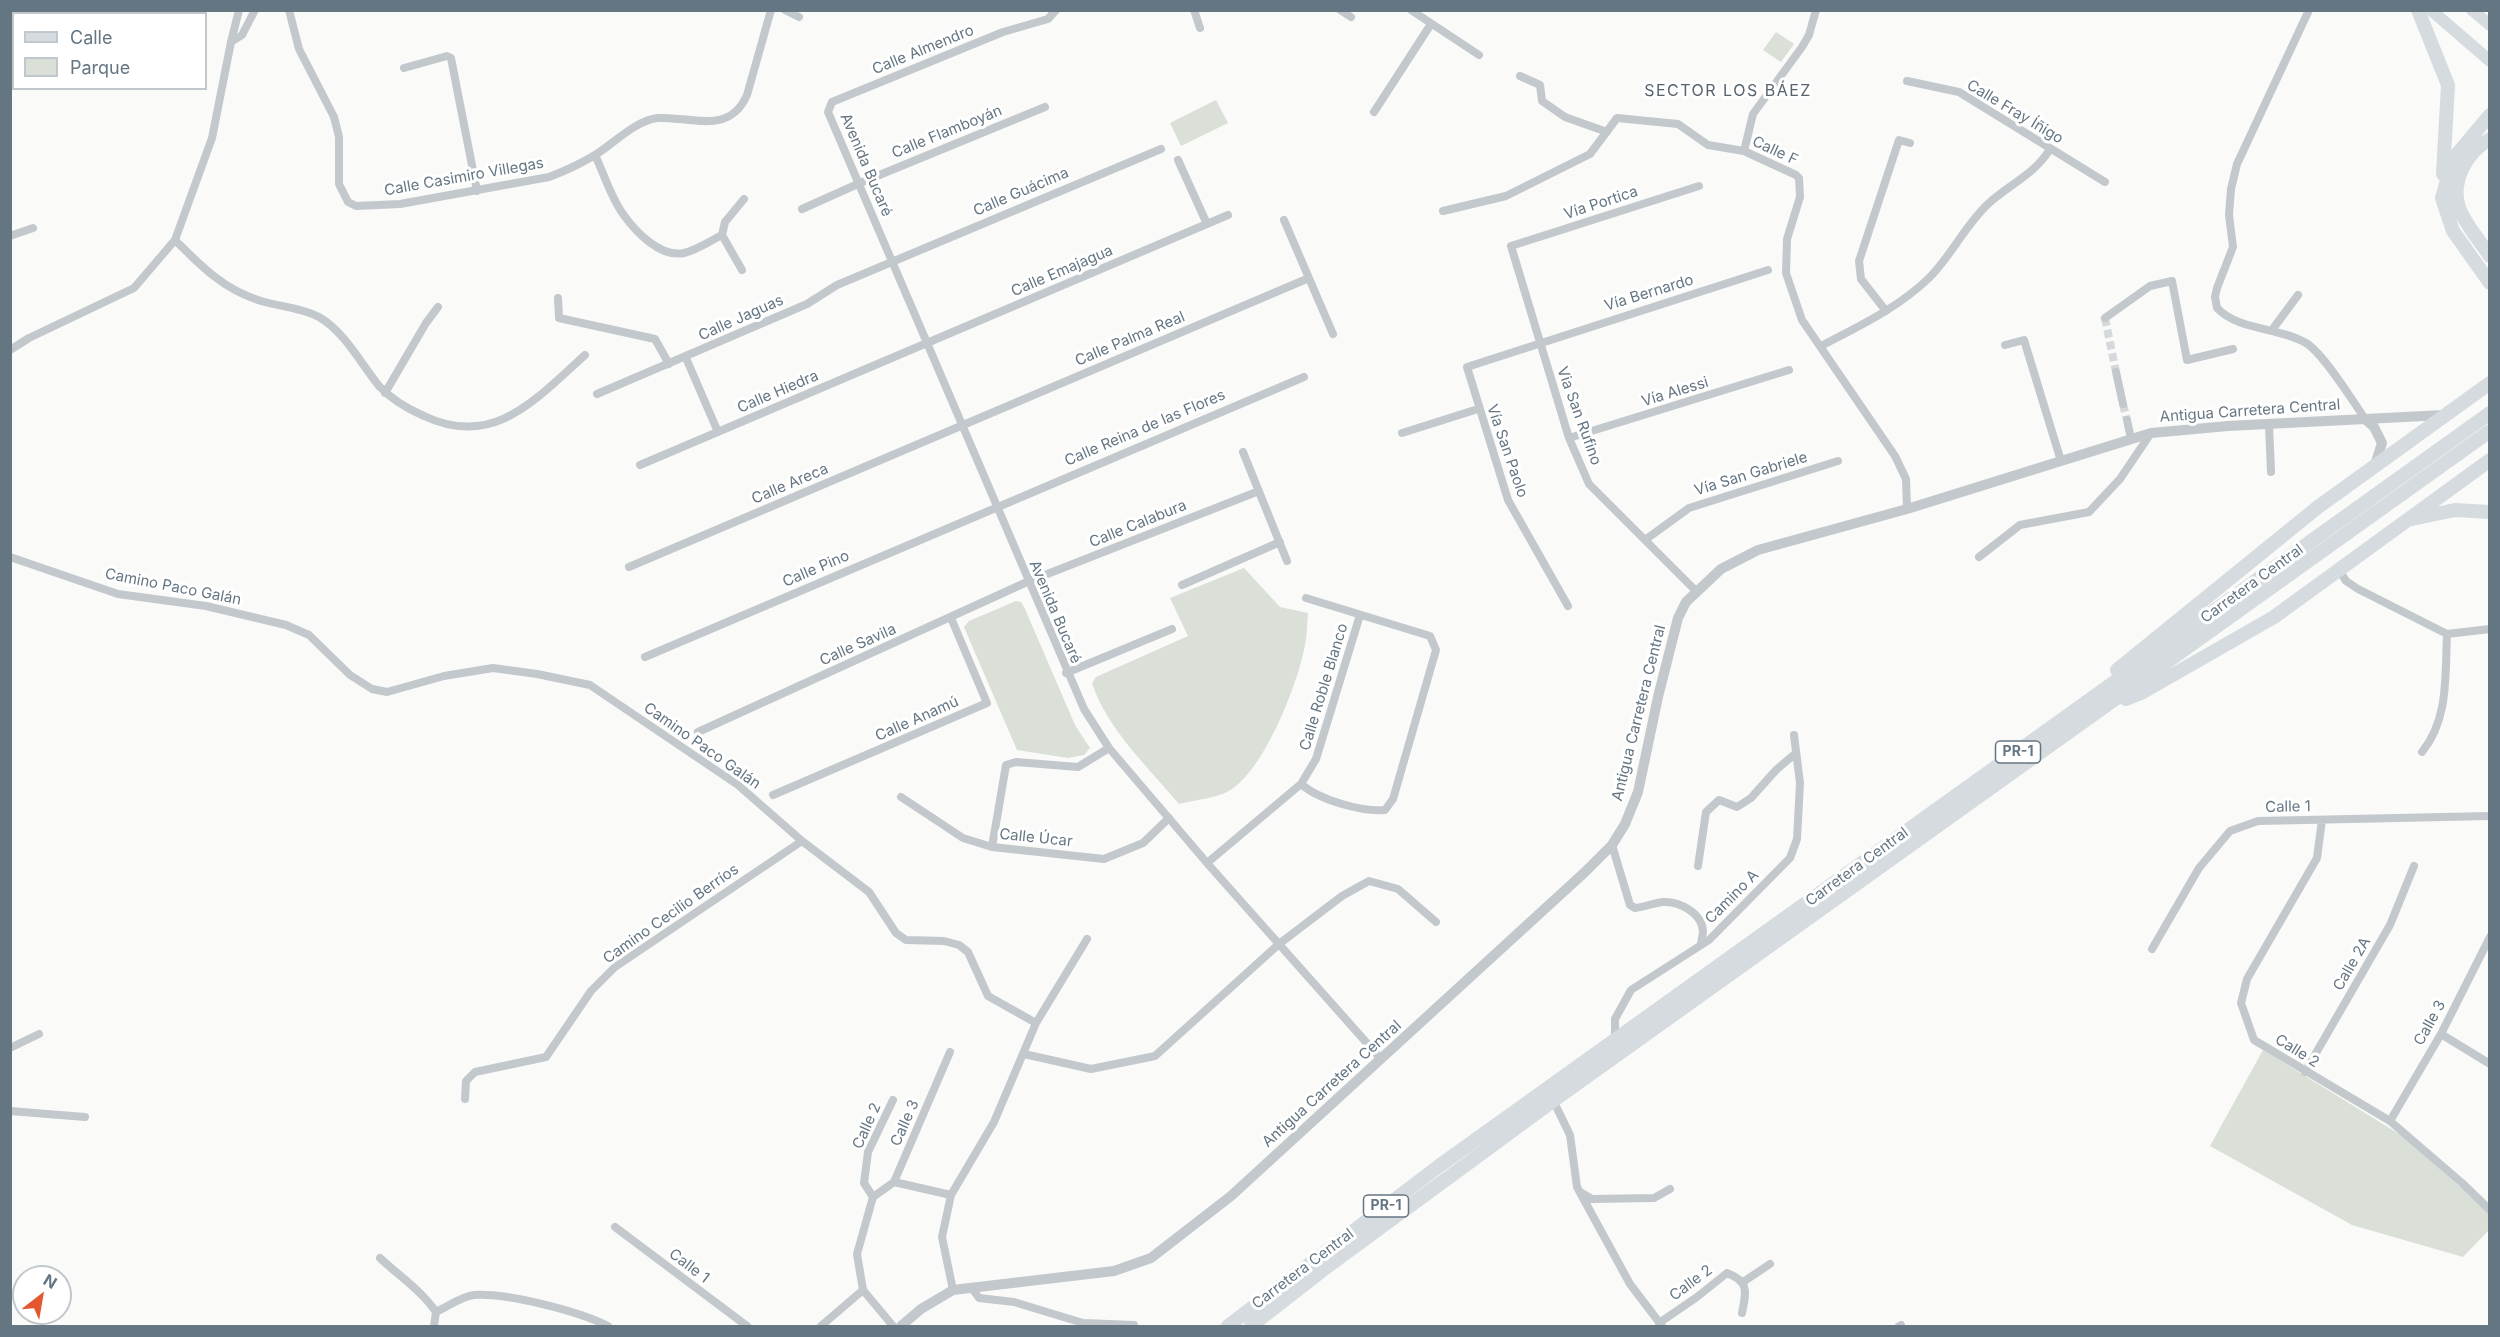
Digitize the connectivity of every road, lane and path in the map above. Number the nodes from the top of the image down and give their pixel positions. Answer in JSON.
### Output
{"nodes":[{"id":1,"x":239,"y":10,"type":"edge"},
{"id":2,"x":255,"y":10,"type":"edge"},
{"id":3,"x":289,"y":10,"type":"edge"},
{"id":4,"x":771,"y":10,"type":"edge"},
{"id":5,"x":785,"y":10,"type":"edge"},
{"id":6,"x":1056,"y":10,"type":"edge"},
{"id":7,"x":1194,"y":10,"type":"edge"},
{"id":8,"x":1340,"y":10,"type":"edge"},
{"id":9,"x":1411,"y":10,"type":"edge"},
{"id":10,"x":1816,"y":10,"type":"edge"},
{"id":11,"x":2309,"y":10,"type":"edge"},
{"id":12,"x":2418,"y":10,"type":"edge"},
{"id":13,"x":2431,"y":10,"type":"edge"},
{"id":14,"x":2472,"y":10,"type":"edge"},
{"id":15,"x":799,"y":17,"type":"dead end"},
{"id":16,"x":1351,"y":17,"type":"dead end"},
{"id":17,"x":1431,"y":24,"type":"junction"},
{"id":18,"x":2490,"y":25,"type":"edge"},
{"id":19,"x":1200,"y":28,"type":"dead end"},
{"id":20,"x":231,"y":42,"type":"junction"},
{"id":21,"x":1479,"y":55,"type":"dead end"},
{"id":22,"x":2490,"y":61,"type":"edge"},
{"id":23,"x":404,"y":68,"type":"dead end"},
{"id":24,"x":1520,"y":76,"type":"dead end"},
{"id":25,"x":1906,"y":81,"type":"dead end"},
{"id":26,"x":832,"y":102,"type":"joint"},
{"id":27,"x":1045,"y":106,"type":"dead end"},
{"id":28,"x":1374,"y":112,"type":"dead end"},
{"id":29,"x":2490,"y":115,"type":"edge"},
{"id":30,"x":1607,"y":132,"type":"junction"},
{"id":31,"x":2490,"y":139,"type":"edge"},
{"id":32,"x":1910,"y":143,"type":"dead end"},
{"id":33,"x":1161,"y":149,"type":"dead end"},
{"id":34,"x":2050,"y":149,"type":"junction"},
{"id":35,"x":1744,"y":151,"type":"junction"},
{"id":36,"x":595,"y":155,"type":"junction"},
{"id":37,"x":1178,"y":160,"type":"dead end"},
{"id":38,"x":2105,"y":182,"type":"dead end"},
{"id":39,"x":860,"y":183,"type":"junction"},
{"id":40,"x":1699,"y":186,"type":"dead end"},
{"id":41,"x":477,"y":190,"type":"junction"},
{"id":42,"x":2442,"y":198,"type":"junction"},
{"id":43,"x":744,"y":200,"type":"dead end"},
{"id":44,"x":802,"y":209,"type":"dead end"},
{"id":45,"x":1443,"y":211,"type":"dead end"},
{"id":46,"x":1228,"y":215,"type":"dead end"},
{"id":47,"x":1284,"y":220,"type":"dead end"},
{"id":48,"x":1207,"y":224,"type":"junction"},
{"id":49,"x":33,"y":228,"type":"dead end"},
{"id":50,"x":722,"y":235,"type":"junction"},
{"id":51,"x":10,"y":236,"type":"edge"},
{"id":52,"x":175,"y":240,"type":"junction"},
{"id":53,"x":1511,"y":246,"type":"joint"},
{"id":54,"x":2490,"y":256,"type":"edge"},
{"id":55,"x":892,"y":261,"type":"junction"},
{"id":56,"x":742,"y":270,"type":"dead end"},
{"id":57,"x":1768,"y":270,"type":"dead end"},
{"id":58,"x":1309,"y":278,"type":"junction"},
{"id":59,"x":2490,"y":284,"type":"edge"},
{"id":60,"x":2298,"y":295,"type":"dead end"},
{"id":61,"x":558,"y":298,"type":"dead end"},
{"id":62,"x":438,"y":307,"type":"dead end"},
{"id":63,"x":1886,"y":311,"type":"junction"},
{"id":64,"x":2105,"y":318,"type":"dead end"},
{"id":65,"x":2272,"y":330,"type":"junction"},
{"id":66,"x":1333,"y":334,"type":"dead end"},
{"id":67,"x":1539,"y":342,"type":"junction"},
{"id":68,"x":927,"y":343,"type":"junction"},
{"id":69,"x":2005,"y":345,"type":"dead end"},
{"id":70,"x":1821,"y":346,"type":"junction"},
{"id":71,"x":2233,"y":349,"type":"dead end"},
{"id":72,"x":10,"y":350,"type":"edge"},
{"id":73,"x":585,"y":356,"type":"dead end"},
{"id":74,"x":686,"y":358,"type":"junction"},
{"id":75,"x":669,"y":364,"type":"junction"},
{"id":76,"x":1789,"y":370,"type":"dead end"},
{"id":77,"x":2116,"y":372,"type":"tunnel mouth"},
{"id":78,"x":1304,"y":377,"type":"dead end"},
{"id":79,"x":2490,"y":383,"type":"edge"},
{"id":80,"x":385,"y":393,"type":"junction"},
{"id":81,"x":597,"y":394,"type":"dead end"},
{"id":82,"x":2123,"y":404,"type":"tunnel mouth"},
{"id":83,"x":1478,"y":409,"type":"junction"},
{"id":84,"x":2490,"y":413,"type":"edge"},
{"id":85,"x":2444,"y":415,"type":"junction"},
{"id":86,"x":2127,"y":420,"type":"tunnel mouth"},
{"id":87,"x":2365,"y":420,"type":"junction"},
{"id":88,"x":2269,"y":424,"type":"junction"},
{"id":89,"x":962,"y":425,"type":"junction"},
{"id":90,"x":2490,"y":431,"type":"edge"},
{"id":91,"x":718,"y":432,"type":"junction"},
{"id":92,"x":1402,"y":433,"type":"dead end"},
{"id":93,"x":2151,"y":433,"type":"junction"},
{"id":94,"x":1569,"y":438,"type":"junction"},
{"id":95,"x":2131,"y":439,"type":"junction"},
{"id":96,"x":1243,"y":452,"type":"dead end"},
{"id":97,"x":2490,"y":460,"type":"edge"},
{"id":98,"x":1838,"y":461,"type":"dead end"},
{"id":99,"x":2061,"y":461,"type":"junction"},
{"id":100,"x":640,"y":465,"type":"dead end"},
{"id":101,"x":2375,"y":465,"type":"junction"},
{"id":102,"x":2271,"y":472,"type":"dead end"},
{"id":103,"x":1259,"y":490,"type":"junction"},
{"id":104,"x":997,"y":506,"type":"junction"},
{"id":105,"x":1907,"y":510,"type":"junction"},
{"id":106,"x":2490,"y":512,"type":"edge"},
{"id":107,"x":2407,"y":520,"type":"junction"},
{"id":108,"x":1645,"y":540,"type":"junction"},
{"id":109,"x":1280,"y":542,"type":"junction"},
{"id":110,"x":10,"y":557,"type":"edge"},
{"id":111,"x":1979,"y":557,"type":"dead end"},
{"id":112,"x":1287,"y":561,"type":"dead end"},
{"id":113,"x":629,"y":567,"type":"dead end"},
{"id":114,"x":2339,"y":570,"type":"junction"},
{"id":115,"x":1028,"y":582,"type":"junction"},
{"id":116,"x":1182,"y":585,"type":"dead end"},
{"id":117,"x":1696,"y":591,"type":"junction"},
{"id":118,"x":1306,"y":598,"type":"dead end"},
{"id":119,"x":1568,"y":606,"type":"dead end"},
{"id":120,"x":1360,"y":615,"type":"junction"},
{"id":121,"x":951,"y":618,"type":"junction"},
{"id":122,"x":1172,"y":629,"type":"dead end"},
{"id":123,"x":2490,"y":629,"type":"edge"},
{"id":124,"x":2447,"y":634,"type":"junction"},
{"id":125,"x":645,"y":657,"type":"dead end"},
{"id":126,"x":1066,"y":673,"type":"junction"},
{"id":127,"x":2086,"y":702,"type":"junction"},
{"id":128,"x":2103,"y":709,"type":"junction"},
{"id":129,"x":698,"y":732,"type":"dead end"},
{"id":130,"x":1794,"y":735,"type":"dead end"},
{"id":131,"x":1109,"y":748,"type":"junction"},
{"id":132,"x":2422,"y":752,"type":"dead end"},
{"id":133,"x":1796,"y":753,"type":"junction"},
{"id":134,"x":1301,"y":784,"type":"junction"},
{"id":135,"x":772,"y":795,"type":"dead end"},
{"id":136,"x":901,"y":797,"type":"dead end"},
{"id":137,"x":2490,"y":816,"type":"edge"},
{"id":138,"x":1169,"y":818,"type":"junction"},
{"id":139,"x":2322,"y":820,"type":"junction"},
{"id":140,"x":802,"y":841,"type":"junction"},
{"id":141,"x":1612,"y":845,"type":"junction"},
{"id":142,"x":992,"y":847,"type":"junction"},
{"id":143,"x":1207,"y":863,"type":"junction"},
{"id":144,"x":1698,"y":866,"type":"dead end"},
{"id":145,"x":2414,"y":866,"type":"dead end"},
{"id":146,"x":1436,"y":922,"type":"dead end"},
{"id":147,"x":1087,"y":939,"type":"dead end"},
{"id":148,"x":2489,"y":943,"type":"edge"},
{"id":149,"x":1279,"y":944,"type":"junction"},
{"id":150,"x":1701,"y":945,"type":"junction"},
{"id":151,"x":2152,"y":949,"type":"dead end"},
{"id":152,"x":1036,"y":1023,"type":"junction"},
{"id":153,"x":39,"y":1034,"type":"dead end"},
{"id":154,"x":2441,"y":1034,"type":"junction"},
{"id":155,"x":1615,"y":1041,"type":"junction"},
{"id":156,"x":10,"y":1048,"type":"edge"},
{"id":157,"x":950,"y":1052,"type":"dead end"},
{"id":158,"x":1024,"y":1054,"type":"junction"},
{"id":159,"x":1381,"y":1059,"type":"junction"},
{"id":160,"x":2490,"y":1064,"type":"edge"},
{"id":161,"x":2305,"y":1072,"type":"junction"},
{"id":162,"x":1550,"y":1095,"type":"junction"},
{"id":163,"x":465,"y":1099,"type":"dead end"},
{"id":164,"x":893,"y":1101,"type":"dead end"},
{"id":165,"x":10,"y":1111,"type":"edge"},
{"id":166,"x":85,"y":1117,"type":"dead end"},
{"id":167,"x":2390,"y":1121,"type":"junction"},
{"id":168,"x":894,"y":1182,"type":"junction"},
{"id":169,"x":1670,"y":1189,"type":"dead end"},
{"id":170,"x":1580,"y":1192,"type":"junction"},
{"id":171,"x":951,"y":1195,"type":"junction"},
{"id":172,"x":873,"y":1197,"type":"junction"},
{"id":173,"x":2490,"y":1210,"type":"edge"},
{"id":174,"x":615,"y":1227,"type":"dead end"},
{"id":175,"x":380,"y":1258,"type":"dead end"},
{"id":176,"x":1770,"y":1264,"type":"dead end"},
{"id":177,"x":1743,"y":1282,"type":"junction"},
{"id":178,"x":971,"y":1287,"type":"junction"},
{"id":179,"x":863,"y":1290,"type":"junction"},
{"id":180,"x":954,"y":1290,"type":"junction"},
{"id":181,"x":436,"y":1312,"type":"junction"},
{"id":182,"x":1743,"y":1313,"type":"dead end"},
{"id":183,"x":1660,"y":1324,"type":"edge"},
{"id":184,"x":1134,"y":1325,"type":"dead end"},
{"id":185,"x":434,"y":1326,"type":"edge"},
{"id":186,"x":608,"y":1326,"type":"edge"},
{"id":187,"x":747,"y":1326,"type":"edge"},
{"id":188,"x":821,"y":1326,"type":"edge"},
{"id":189,"x":893,"y":1326,"type":"edge"},
{"id":190,"x":901,"y":1326,"type":"edge"},
{"id":191,"x":1228,"y":1326,"type":"edge"},
{"id":192,"x":1251,"y":1326,"type":"edge"}],
"edges":[{"from":1,"to":20,"type":"street"},
{"from":2,"to":20,"type":"street"},
{"from":3,"to":41,"type":"street","name":"Calle Casimiro Villegas"},
{"from":4,"to":36,"type":"street","name":"Calle Casimiro Villegas"},
{"from":5,"to":15,"type":"street"},
{"from":6,"to":26,"type":"street","name":"Calle Almendro"},
{"from":7,"to":19,"type":"street"},
{"from":8,"to":16,"type":"street"},
{"from":9,"to":17,"type":"street"},
{"from":10,"to":35,"type":"street"},
{"from":11,"to":65,"type":"street"},
{"from":12,"to":42,"type":"highway"},
{"from":13,"to":22,"type":"main road"},
{"from":14,"to":18,"type":"main road"},
{"from":17,"to":21,"type":"street"},
{"from":17,"to":28,"type":"street"},
{"from":20,"to":52,"type":"street"},
{"from":23,"to":41,"type":"street"},
{"from":24,"to":30,"type":"street"},
{"from":25,"to":34,"type":"street","name":"Calle Fray Íñigo"},
{"from":26,"to":39,"type":"street","name":"Avenida Bucaré"},
{"from":27,"to":39,"type":"street","name":"Calle Flamboyán"},
{"from":29,"to":42,"type":"highway"},
{"from":30,"to":35,"type":"street","name":"Calle F"},
{"from":30,"to":45,"type":"street","name":"Calle F"},
{"from":31,"to":54,"type":"highway"},
{"from":32,"to":63,"type":"street"},
{"from":33,"to":55,"type":"street","name":"Calle Guácima"},
{"from":34,"to":38,"type":"street","name":"Calle Fray Íñigo"},
{"from":34,"to":63,"type":"street"},
{"from":35,"to":70,"type":"street","name":"Calle F"},
{"from":36,"to":41,"type":"street","name":"Calle Casimiro Villegas"},
{"from":36,"to":50,"type":"street"},
{"from":37,"to":48,"type":"street"},
{"from":39,"to":44,"type":"street","name":"Calle Flamboyán"},
{"from":39,"to":55,"type":"street","name":"Avenida Bucaré"},
{"from":40,"to":53,"type":"street","name":"Vía Portica"},
{"from":42,"to":59,"type":"highway"},
{"from":43,"to":50,"type":"street"},
{"from":46,"to":48,"type":"street","name":"Calle Emajagua"},
{"from":47,"to":58,"type":"street"},
{"from":48,"to":68,"type":"street","name":"Calle Emajagua"},
{"from":49,"to":51,"type":"street"},
{"from":50,"to":56,"type":"street"},
{"from":52,"to":72,"type":"street"},
{"from":52,"to":80,"type":"street"},
{"from":53,"to":67,"type":"street","name":"Via San Rufino"},
{"from":55,"to":68,"type":"street","name":"Avenida Bucaré"},
{"from":55,"to":74,"type":"street","name":"Calle Jaguas"},
{"from":57,"to":67,"type":"street","name":"Vía Bernardo"},
{"from":58,"to":66,"type":"street"},
{"from":58,"to":89,"type":"street","name":"Calle Palma Real"},
{"from":60,"to":65,"type":"street"},
{"from":61,"to":75,"type":"street"},
{"from":62,"to":80,"type":"street"},
{"from":63,"to":70,"type":"street"},
{"from":64,"to":71,"type":"street"},
{"from":65,"to":87,"type":"street"},
{"from":67,"to":83,"type":"street","name":"Vía San Paolo"},
{"from":67,"to":94,"type":"street","name":"Via San Rufino"},
{"from":68,"to":89,"type":"street","name":"Avenida Bucaré"},
{"from":68,"to":91,"type":"street","name":"Calle Hiedra"},
{"from":69,"to":99,"type":"street"},
{"from":70,"to":105,"type":"street","name":"Calle F"},
{"from":73,"to":80,"type":"street"},
{"from":74,"to":75,"type":"street","name":"Calle Jaguas"},
{"from":74,"to":91,"type":"street"},
{"from":75,"to":81,"type":"street","name":"Calle Jaguas"},
{"from":76,"to":94,"type":"street","name":"Vía Alessi"},
{"from":77,"to":82,"type":"street"},
{"from":78,"to":104,"type":"street","name":"Calle Reina de las Flores"},
{"from":79,"to":85,"type":"highway"},
{"from":83,"to":92,"type":"street"},
{"from":83,"to":119,"type":"street","name":"Vía San Paolo"},
{"from":84,"to":127,"type":"highway","name":"Carretera Central","number":"PR-1"},
{"from":85,"to":87,"type":"street","name":"Antigua Carretera Central"},
{"from":85,"to":101,"type":"highway"},
{"from":86,"to":95,"type":"street"},
{"from":87,"to":88,"type":"street","name":"Antigua Carretera Central"},
{"from":87,"to":101,"type":"street"},
{"from":88,"to":93,"type":"street","name":"Antigua Carretera Central"},
{"from":88,"to":102,"type":"street"},
{"from":89,"to":104,"type":"street","name":"Avenida Bucaré"},
{"from":89,"to":113,"type":"street","name":"Calle Areca"},
{"from":90,"to":128,"type":"highway","name":"Carretera Central","number":"PR-1"},
{"from":91,"to":100,"type":"street","name":"Calle Hiedra"},
{"from":93,"to":95,"type":"street","name":"Antigua Carretera Central"},
{"from":93,"to":111,"type":"street"},
{"from":94,"to":108,"type":"street","name":"Via San Rufino"},
{"from":95,"to":99,"type":"street","name":"Antigua Carretera Central"},
{"from":96,"to":103,"type":"street"},
{"from":97,"to":107,"type":"highway"},
{"from":98,"to":108,"type":"street","name":"Vía San Gabriele"},
{"from":99,"to":105,"type":"street","name":"Antigua Carretera Central"},
{"from":101,"to":127,"type":"highway"},
{"from":103,"to":109,"type":"street"},
{"from":103,"to":115,"type":"street","name":"Calle Calabura"},
{"from":104,"to":115,"type":"street","name":"Avenida Bucaré"},
{"from":104,"to":125,"type":"street","name":"Calle Pino"},
{"from":105,"to":117,"type":"street","name":"Antigua Carretera Central"},
{"from":106,"to":107,"type":"highway"},
{"from":107,"to":114,"type":"highway"},
{"from":108,"to":117,"type":"street","name":"Via San Rufino"},
{"from":109,"to":112,"type":"street"},
{"from":109,"to":116,"type":"street"},
{"from":110,"to":140,"type":"street","name":"Camino Paco Galán"},
{"from":114,"to":124,"type":"street"},
{"from":114,"to":128,"type":"highway"},
{"from":115,"to":121,"type":"street","name":"Calle Savila"},
{"from":115,"to":126,"type":"street","name":"Avenida Bucaré"},
{"from":117,"to":141,"type":"street","name":"Antigua Carretera Central"},
{"from":118,"to":120,"type":"street"},
{"from":120,"to":134,"type":"street","name":"Calle Roble Blanco"},
{"from":120,"to":134,"type":"street"},
{"from":121,"to":129,"type":"street","name":"Calle Savila"},
{"from":121,"to":135,"type":"street","name":"Calle Anamú"},
{"from":122,"to":126,"type":"street"},
{"from":123,"to":124,"type":"street"},
{"from":124,"to":132,"type":"street"},
{"from":126,"to":131,"type":"street","name":"Avenida Bucaré"},
{"from":127,"to":155,"type":"highway","name":"Carretera Central","number":"PR-1"},
{"from":128,"to":162,"type":"highway","name":"Carretera Central","number":"PR-1"},
{"from":130,"to":133,"type":"street","name":"Camino A"},
{"from":131,"to":138,"type":"street","name":"Avenida Bucaré"},
{"from":131,"to":142,"type":"street"},
{"from":133,"to":144,"type":"street"},
{"from":133,"to":150,"type":"street","name":"Camino A"},
{"from":134,"to":143,"type":"street","name":"Calle Roble Blanco"},
{"from":136,"to":142,"type":"street","name":"Calle Úcar"},
{"from":137,"to":139,"type":"street","name":"Calle 1"},
{"from":138,"to":142,"type":"street","name":"Calle Úcar"},
{"from":138,"to":143,"type":"street","name":"Avenida Bucaré"},
{"from":139,"to":151,"type":"street","name":"Calle 1"},
{"from":139,"to":161,"type":"street","name":"Calle 2"},
{"from":140,"to":152,"type":"street","name":"Camino Paco Galán"},
{"from":140,"to":163,"type":"street","name":"Camino Cecilio Berríos"},
{"from":141,"to":150,"type":"street"},
{"from":141,"to":159,"type":"street","name":"Antigua Carretera Central"},
{"from":143,"to":149,"type":"street","name":"Avenida Bucaré"},
{"from":145,"to":161,"type":"street","name":"Calle 2A"},
{"from":146,"to":149,"type":"street"},
{"from":147,"to":152,"type":"street"},
{"from":148,"to":154,"type":"street","name":"Calle 3"},
{"from":149,"to":158,"type":"street"},
{"from":149,"to":159,"type":"street","name":"Avenida Bucaré"},
{"from":150,"to":155,"type":"street","name":"Camino A"},
{"from":152,"to":158,"type":"street"},
{"from":153,"to":156,"type":"street"},
{"from":154,"to":160,"type":"street"},
{"from":154,"to":167,"type":"street","name":"Calle 3"},
{"from":155,"to":162,"type":"highway","name":"Carretera Central","number":"PR-1"},
{"from":157,"to":168,"type":"street","name":"Calle 3"},
{"from":158,"to":171,"type":"street"},
{"from":159,"to":178,"type":"street","name":"Antigua Carretera Central"},
{"from":161,"to":167,"type":"street","name":"Calle 2"},
{"from":162,"to":170,"type":"street"},
{"from":162,"to":191,"type":"highway","name":"Carretera Central","number":"PR-1"},
{"from":162,"to":192,"type":"highway","name":"Carretera Central","number":"PR-1"},
{"from":164,"to":172,"type":"street","name":"Calle 2"},
{"from":165,"to":166,"type":"street"},
{"from":167,"to":173,"type":"street","name":"Calle 2"},
{"from":168,"to":171,"type":"street"},
{"from":168,"to":172,"type":"street"},
{"from":169,"to":170,"type":"street"},
{"from":170,"to":183,"type":"street"},
{"from":171,"to":180,"type":"street"},
{"from":172,"to":179,"type":"street"},
{"from":174,"to":187,"type":"street","name":"Calle 1"},
{"from":175,"to":181,"type":"street"},
{"from":176,"to":177,"type":"street"},
{"from":177,"to":182,"type":"street"},
{"from":177,"to":183,"type":"street","name":"Calle 2"},
{"from":178,"to":180,"type":"street","name":"Antigua Carretera Central"},
{"from":178,"to":184,"type":"street"},
{"from":179,"to":188,"type":"street"},
{"from":179,"to":189,"type":"street"},
{"from":180,"to":190,"type":"street","name":"Antigua Carretera Central"},
{"from":181,"to":185,"type":"street"},
{"from":181,"to":186,"type":"street"}]}
